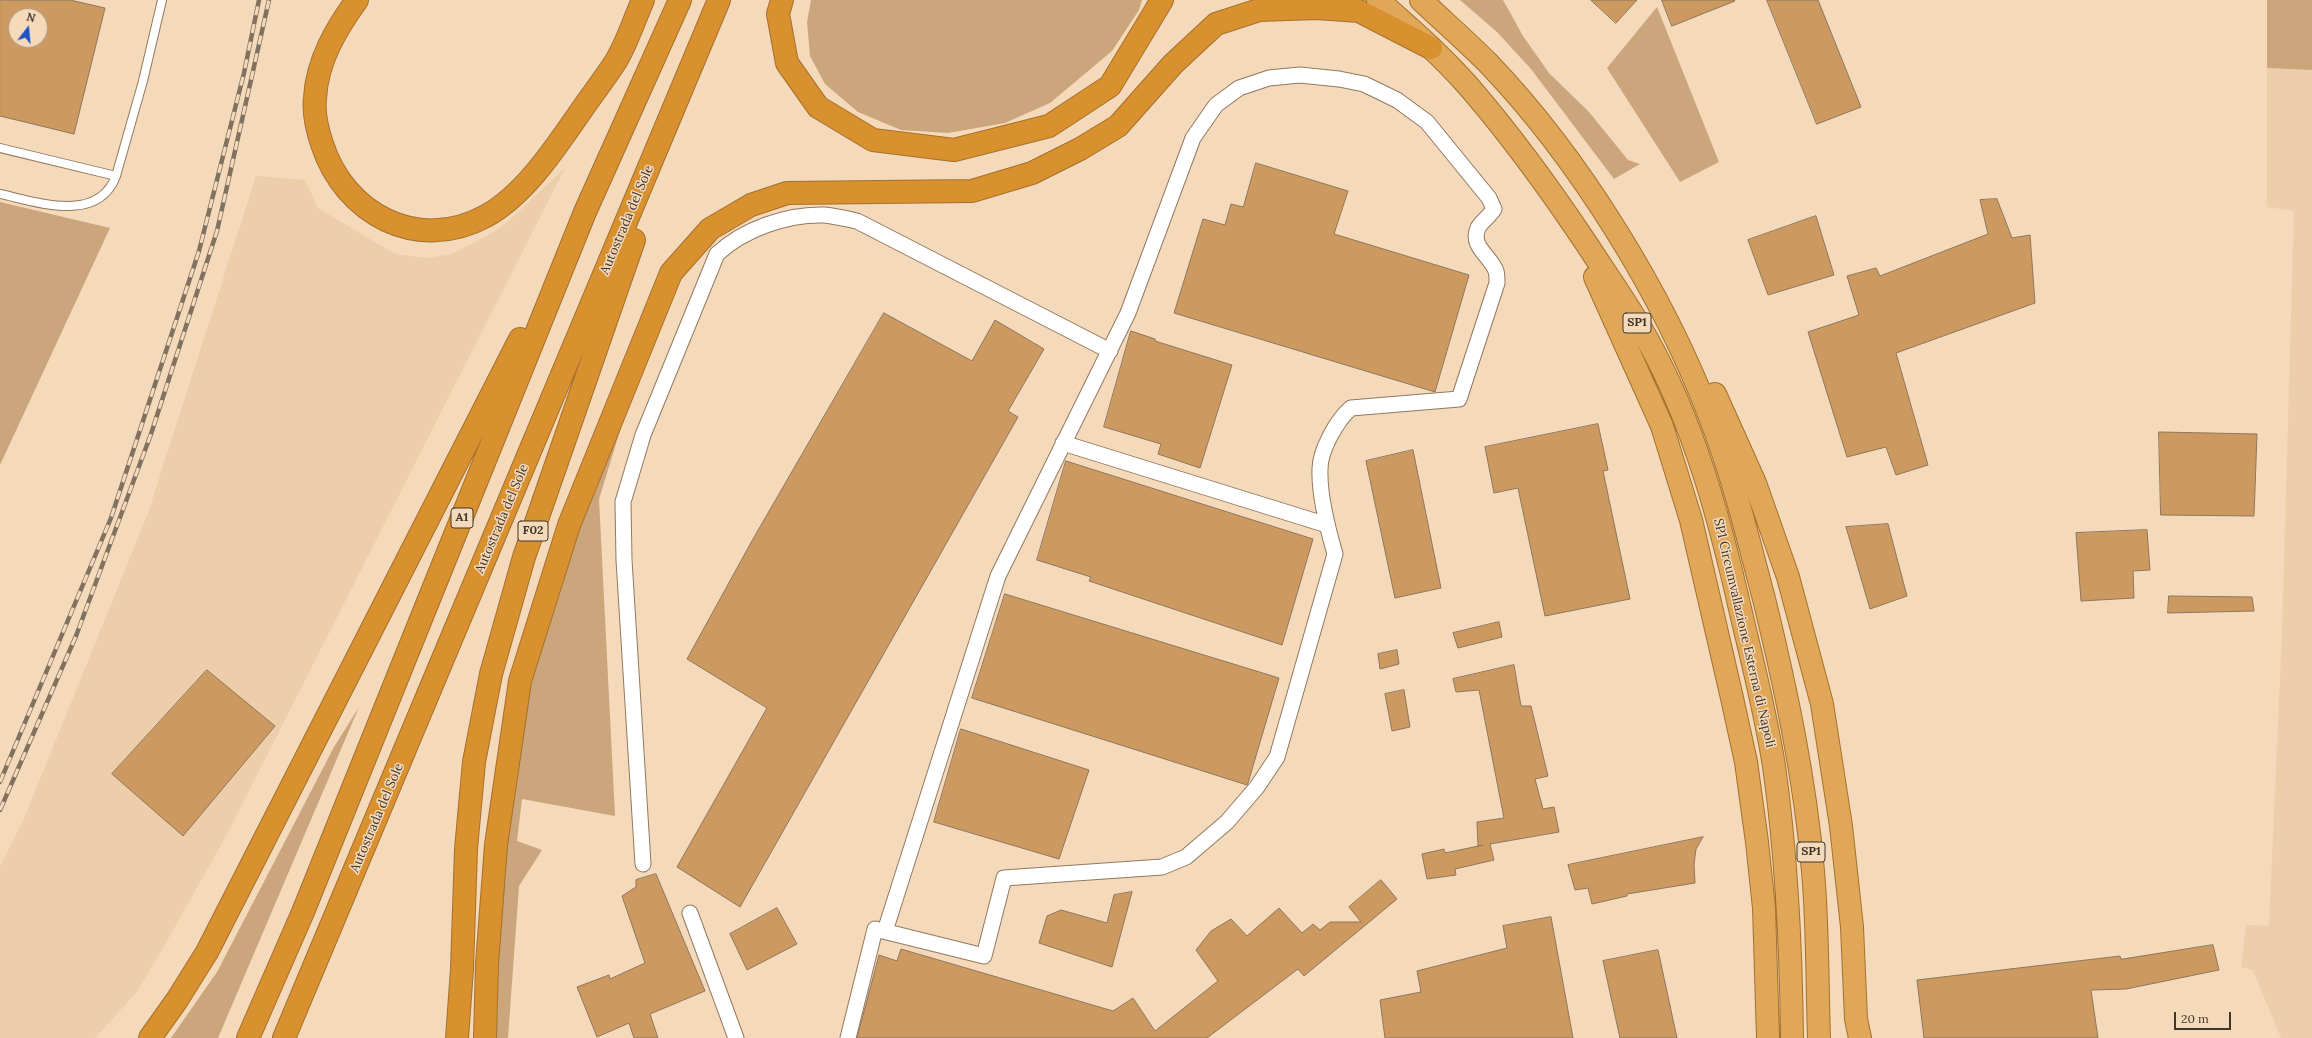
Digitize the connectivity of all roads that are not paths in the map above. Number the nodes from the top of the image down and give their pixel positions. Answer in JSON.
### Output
{"nodes":[{"id":1,"x":162,"y":0,"type":"edge"},
{"id":2,"x":357,"y":0,"type":"edge"},
{"id":3,"x":643,"y":0,"type":"edge"},
{"id":4,"x":680,"y":0,"type":"edge"},
{"id":5,"x":720,"y":0,"type":"edge"},
{"id":6,"x":782,"y":0,"type":"edge"},
{"id":7,"x":1162,"y":0,"type":"edge"},
{"id":8,"x":1378,"y":0,"type":"edge"},
{"id":9,"x":1421,"y":0,"type":"edge"},
{"id":10,"x":701,"y":44,"type":"junction"},
{"id":11,"x":1431,"y":48,"type":"junction"},
{"id":12,"x":0,"y":148,"type":"edge"},
{"id":13,"x":116,"y":176,"type":"junction"},
{"id":14,"x":0,"y":194,"type":"edge"},
{"id":15,"x":1564,"y":211,"type":"junction"},
{"id":16,"x":585,"y":212,"type":"junction"},
{"id":17,"x":1653,"y":295,"type":"junction"},
{"id":18,"x":1110,"y":351,"type":"junction"},
{"id":19,"x":1063,"y":443,"type":"junction"},
{"id":20,"x":1327,"y":525,"type":"junction"},
{"id":21,"x":643,"y":864,"type":"dead end"},
{"id":22,"x":690,"y":913,"type":"dead end"},
{"id":23,"x":885,"y":931,"type":"junction"},
{"id":24,"x":150,"y":1038,"type":"edge"},
{"id":25,"x":248,"y":1038,"type":"edge"},
{"id":26,"x":284,"y":1038,"type":"edge"},
{"id":27,"x":457,"y":1038,"type":"edge"},
{"id":28,"x":485,"y":1038,"type":"edge"},
{"id":29,"x":736,"y":1038,"type":"edge"},
{"id":30,"x":848,"y":1038,"type":"edge"},
{"id":31,"x":1768,"y":1038,"type":"edge"},
{"id":32,"x":1792,"y":1038,"type":"edge"},
{"id":33,"x":1819,"y":1038,"type":"edge"},
{"id":34,"x":1860,"y":1038,"type":"edge"}],
"edges":[{"from":1,"to":13,"type":"lane"},
{"from":2,"to":3,"type":"highway"},
{"from":4,"to":16,"type":"highway","number":"A1"},
{"from":5,"to":10,"type":"highway","name":"Autostrada del Sole"},
{"from":6,"to":7,"type":"highway"},
{"from":8,"to":11,"type":"highway","name":"SP1 Circumvallazione Esterna di Napoli","number":"SP1"},
{"from":9,"to":17,"type":"highway","name":"SP1 Circumvallazione Esterna di Napoli","number":"SP1"},
{"from":10,"to":26,"type":"highway","name":"Autostrada del Sole"},
{"from":10,"to":27,"type":"highway","number":"F02"},
{"from":11,"to":15,"type":"highway","name":"SP1 Circumvallazione Esterna di Napoli","number":"SP1"},
{"from":11,"to":28,"type":"highway"},
{"from":12,"to":13,"type":"lane"},
{"from":13,"to":14,"type":"lane"},
{"from":15,"to":31,"type":"highway"},
{"from":15,"to":32,"type":"highway","name":"SP1 Circumvallazione Esterna di Napoli","number":"SP1"},
{"from":16,"to":24,"type":"highway"},
{"from":16,"to":25,"type":"highway","number":"A1"},
{"from":17,"to":33,"type":"highway","name":"SP1 Circumvallazione Esterna di Napoli","number":"SP1"},
{"from":17,"to":34,"type":"highway"},
{"from":18,"to":19,"type":"street"},
{"from":18,"to":20,"type":"street"},
{"from":18,"to":21,"type":"street"},
{"from":19,"to":20,"type":"street"},
{"from":19,"to":23,"type":"street"},
{"from":20,"to":23,"type":"street"},
{"from":22,"to":29,"type":"street"},
{"from":23,"to":30,"type":"street"}]}
